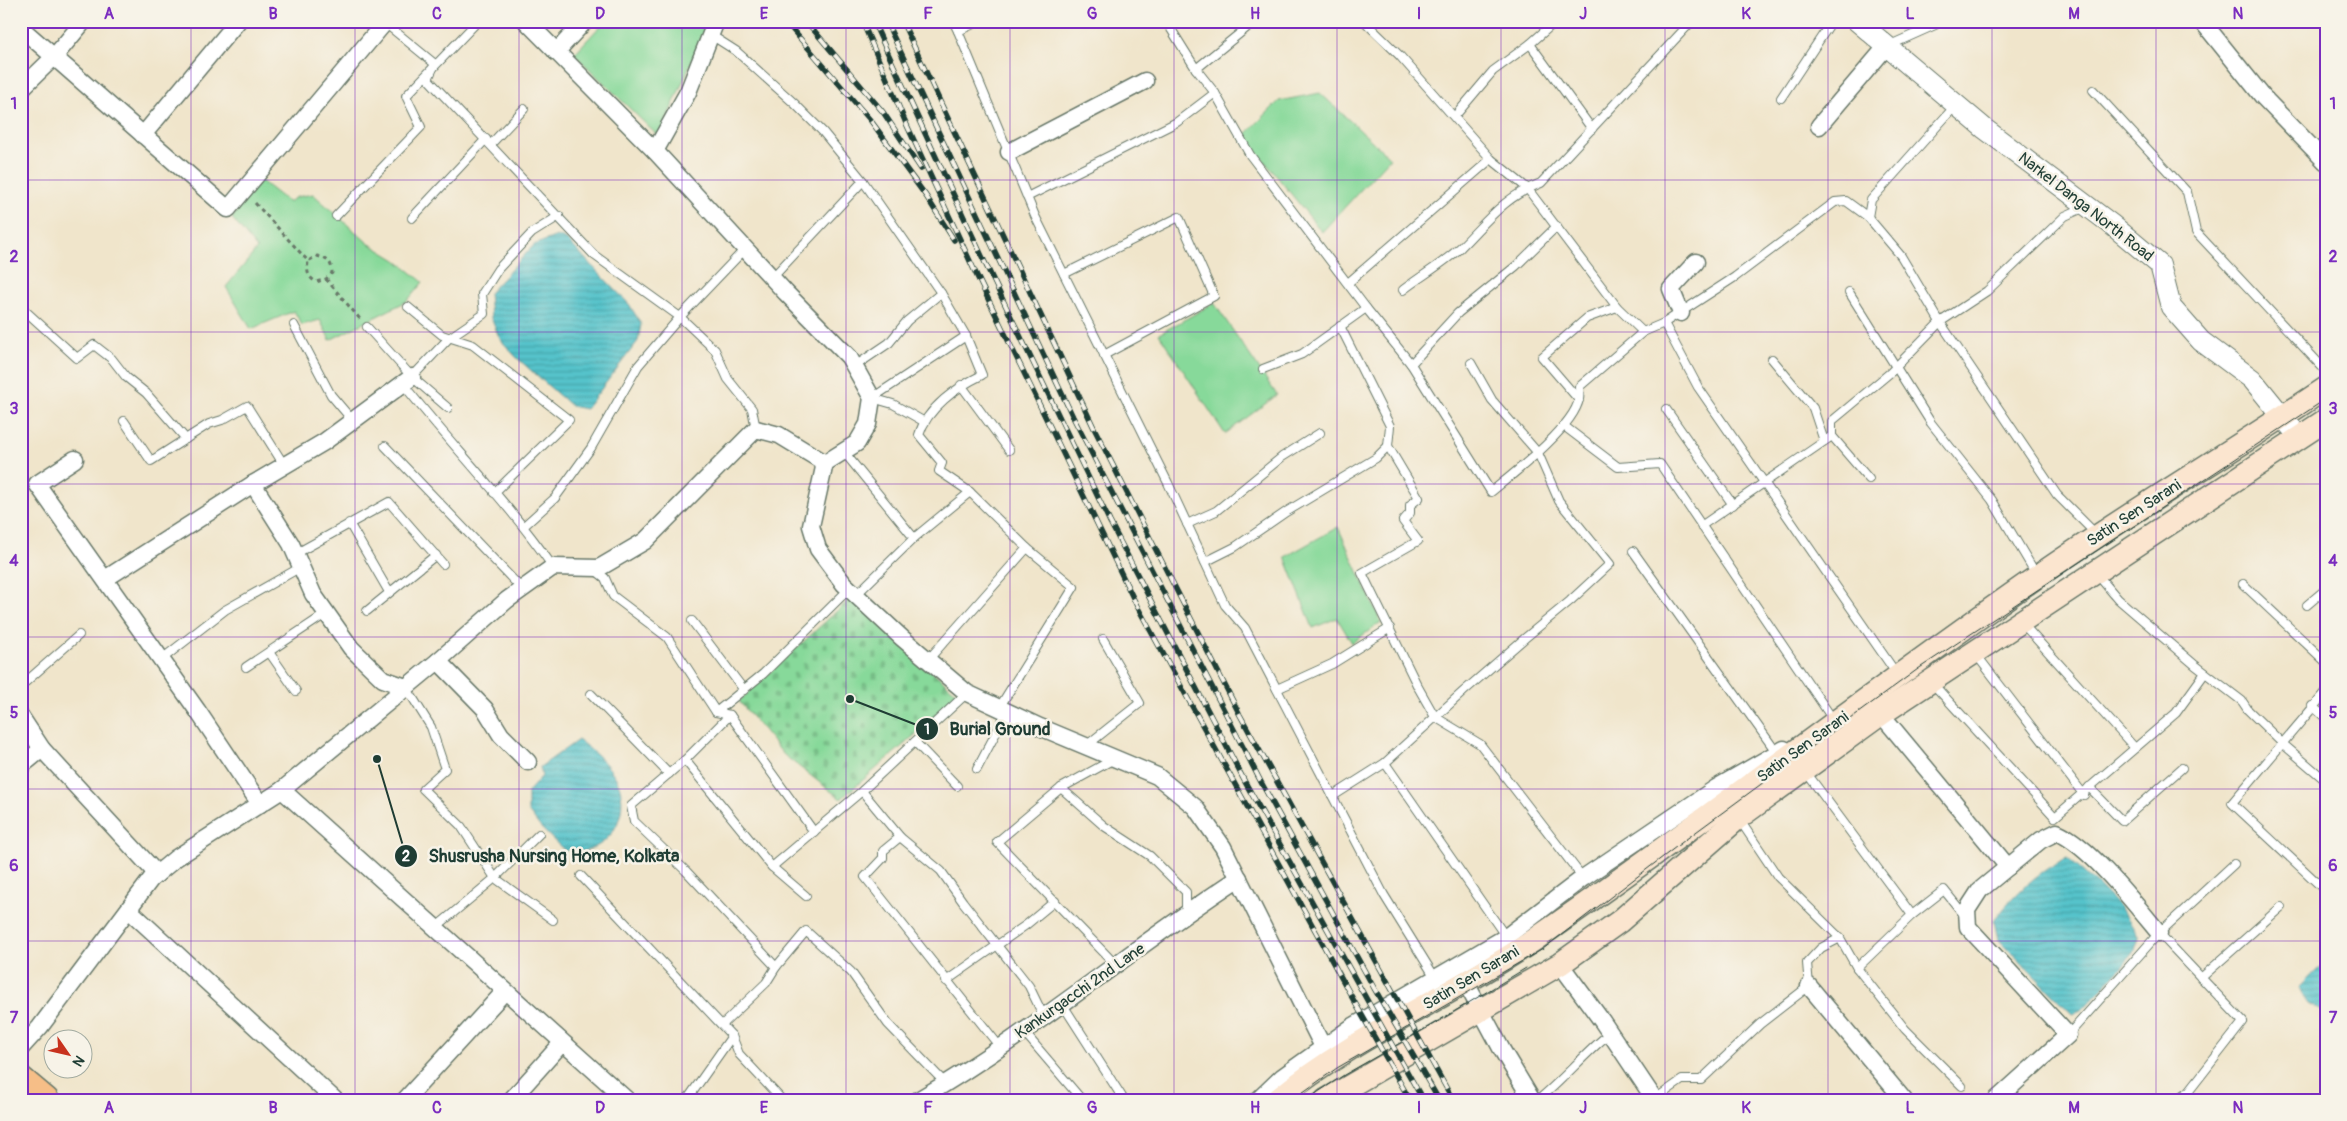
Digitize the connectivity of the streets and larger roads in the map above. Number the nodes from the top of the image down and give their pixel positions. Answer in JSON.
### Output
{"nodes":[{"id":1,"x":84,"y":21,"type":"edge"},
{"id":2,"x":238,"y":21,"type":"edge"},
{"id":3,"x":526,"y":21,"type":"edge"},
{"id":4,"x":585,"y":21,"type":"edge"},
{"id":5,"x":1857,"y":21,"type":"edge"},
{"id":6,"x":2202,"y":21,"type":"edge"},
{"id":7,"x":386,"y":22,"type":"edge"},
{"id":8,"x":21,"y":28,"type":"edge"},
{"id":9,"x":713,"y":28,"type":"edge"},
{"id":10,"x":1886,"y":47,"type":"junction"},
{"id":11,"x":556,"y":52,"type":"junction"},
{"id":12,"x":54,"y":57,"type":"junction"},
{"id":13,"x":1145,"y":81,"type":"dead end"},
{"id":14,"x":21,"y":89,"type":"edge"},
{"id":15,"x":1819,"y":126,"type":"dead end"},
{"id":16,"x":143,"y":135,"type":"junction"},
{"id":17,"x":655,"y":151,"type":"junction"},
{"id":18,"x":1008,"y":152,"type":"road end"},
{"id":19,"x":2326,"y":162,"type":"edge"},
{"id":20,"x":1696,"y":262,"type":"dead end"},
{"id":21,"x":1681,"y":312,"type":"road end"},
{"id":22,"x":407,"y":380,"type":"road end"},
{"id":23,"x":2326,"y":388,"type":"edge"},
{"id":24,"x":2284,"y":416,"type":"junction"},
{"id":25,"x":2326,"y":420,"type":"edge"},
{"id":26,"x":2299,"y":437,"type":"junction"},
{"id":27,"x":75,"y":459,"type":"dead end"},
{"id":28,"x":825,"y":463,"type":"junction"},
{"id":29,"x":253,"y":484,"type":"junction"},
{"id":30,"x":105,"y":579,"type":"junction"},
{"id":31,"x":438,"y":661,"type":"junction"},
{"id":32,"x":406,"y":687,"type":"junction"},
{"id":33,"x":1881,"y":714,"type":"junction"},
{"id":34,"x":21,"y":717,"type":"edge"},
{"id":35,"x":42,"y":750,"type":"junction"},
{"id":36,"x":528,"y":762,"type":"dead end"},
{"id":37,"x":1790,"y":765,"type":"junction"},
{"id":38,"x":21,"y":766,"type":"edge"},
{"id":39,"x":282,"y":790,"type":"junction"},
{"id":40,"x":260,"y":804,"type":"junction"},
{"id":41,"x":2008,"y":866,"type":"junction"},
{"id":42,"x":157,"y":874,"type":"junction"},
{"id":43,"x":1239,"y":878,"type":"junction"},
{"id":44,"x":129,"y":910,"type":"junction"},
{"id":45,"x":2159,"y":933,"type":"road end"},
{"id":46,"x":1560,"y":964,"type":"junction"},
{"id":47,"x":1466,"y":982,"type":"junction"},
{"id":48,"x":1809,"y":986,"type":"road end"},
{"id":49,"x":505,"y":991,"type":"junction"},
{"id":50,"x":1482,"y":1010,"type":"junction"},
{"id":51,"x":562,"y":1043,"type":"junction"},
{"id":52,"x":1324,"y":1047,"type":"junction"},
{"id":53,"x":21,"y":1048,"type":"edge"},
{"id":54,"x":21,"y":1079,"type":"edge"},
{"id":55,"x":1655,"y":1099,"type":"edge"},
{"id":56,"x":46,"y":1100,"type":"edge"},
{"id":57,"x":335,"y":1100,"type":"edge"},
{"id":58,"x":405,"y":1100,"type":"edge"},
{"id":59,"x":511,"y":1100,"type":"edge"},
{"id":60,"x":626,"y":1100,"type":"edge"},
{"id":61,"x":919,"y":1100,"type":"edge"},
{"id":62,"x":1258,"y":1100,"type":"edge"},
{"id":63,"x":1277,"y":1100,"type":"edge"},
{"id":64,"x":1326,"y":1100,"type":"edge"},
{"id":65,"x":1532,"y":1100,"type":"edge"},
{"id":66,"x":1904,"y":1100,"type":"edge"},
{"id":67,"x":1996,"y":1100,"type":"edge"}],
"edges":[{"from":1,"to":12,"type":"street"},
{"from":2,"to":16,"type":"street"},
{"from":3,"to":11,"type":"street"},
{"from":4,"to":11,"type":"street"},
{"from":5,"to":10,"type":"street","name":"Narkel Danga North Road"},
{"from":6,"to":19,"type":"street"},
{"from":7,"to":16,"type":"street"},
{"from":8,"to":12,"type":"street"},
{"from":9,"to":17,"type":"street"},
{"from":10,"to":15,"type":"street"},
{"from":10,"to":24,"type":"street","name":"Narkel Danga North Road"},
{"from":11,"to":17,"type":"street"},
{"from":12,"to":14,"type":"street"},
{"from":12,"to":16,"type":"street"},
{"from":13,"to":18,"type":"street"},
{"from":17,"to":28,"type":"street"},
{"from":20,"to":21,"type":"street"},
{"from":22,"to":29,"type":"street"},
{"from":23,"to":24,"type":"main road","name":"Satin Sen Sarani"},
{"from":24,"to":26,"type":"street","name":"Narkel Danga North Road"},
{"from":24,"to":37,"type":"main road","name":"Satin Sen Sarani"},
{"from":25,"to":26,"type":"main road","name":"Satin Sen Sarani"},
{"from":26,"to":33,"type":"main road","name":"Satin Sen Sarani"},
{"from":27,"to":30,"type":"street"},
{"from":28,"to":31,"type":"street"},
{"from":28,"to":43,"type":"street"},
{"from":29,"to":30,"type":"street"},
{"from":29,"to":32,"type":"street"},
{"from":30,"to":40,"type":"street"},
{"from":31,"to":32,"type":"street"},
{"from":31,"to":36,"type":"street"},
{"from":32,"to":39,"type":"street"},
{"from":33,"to":37,"type":"main road","name":"Satin Sen Sarani"},
{"from":33,"to":41,"type":"street"},
{"from":34,"to":35,"type":"street"},
{"from":35,"to":38,"type":"street"},
{"from":35,"to":42,"type":"street"},
{"from":37,"to":46,"type":"main road","name":"Satin Sen Sarani"},
{"from":37,"to":47,"type":"main road","name":"Satin Sen Sarani"},
{"from":37,"to":52,"type":"street"},
{"from":39,"to":40,"type":"street"},
{"from":39,"to":49,"type":"street"},
{"from":40,"to":42,"type":"street"},
{"from":41,"to":45,"type":"street"},
{"from":41,"to":67,"type":"street"},
{"from":42,"to":44,"type":"street"},
{"from":43,"to":52,"type":"street"},
{"from":43,"to":61,"type":"street","name":"Kankurgacchi 2nd Lane"},
{"from":44,"to":53,"type":"street"},
{"from":44,"to":57,"type":"street"},
{"from":46,"to":50,"type":"main road","name":"Satin Sen Sarani"},
{"from":46,"to":55,"type":"street"},
{"from":47,"to":50,"type":"street"},
{"from":47,"to":63,"type":"main road","name":"Satin Sen Sarani"},
{"from":48,"to":66,"type":"street"},
{"from":49,"to":51,"type":"street"},
{"from":49,"to":58,"type":"street"},
{"from":50,"to":64,"type":"main road","name":"Satin Sen Sarani"},
{"from":50,"to":65,"type":"street"},
{"from":51,"to":59,"type":"street"},
{"from":51,"to":60,"type":"street"},
{"from":52,"to":62,"type":"street"},
{"from":54,"to":56,"type":"main road"}]}
